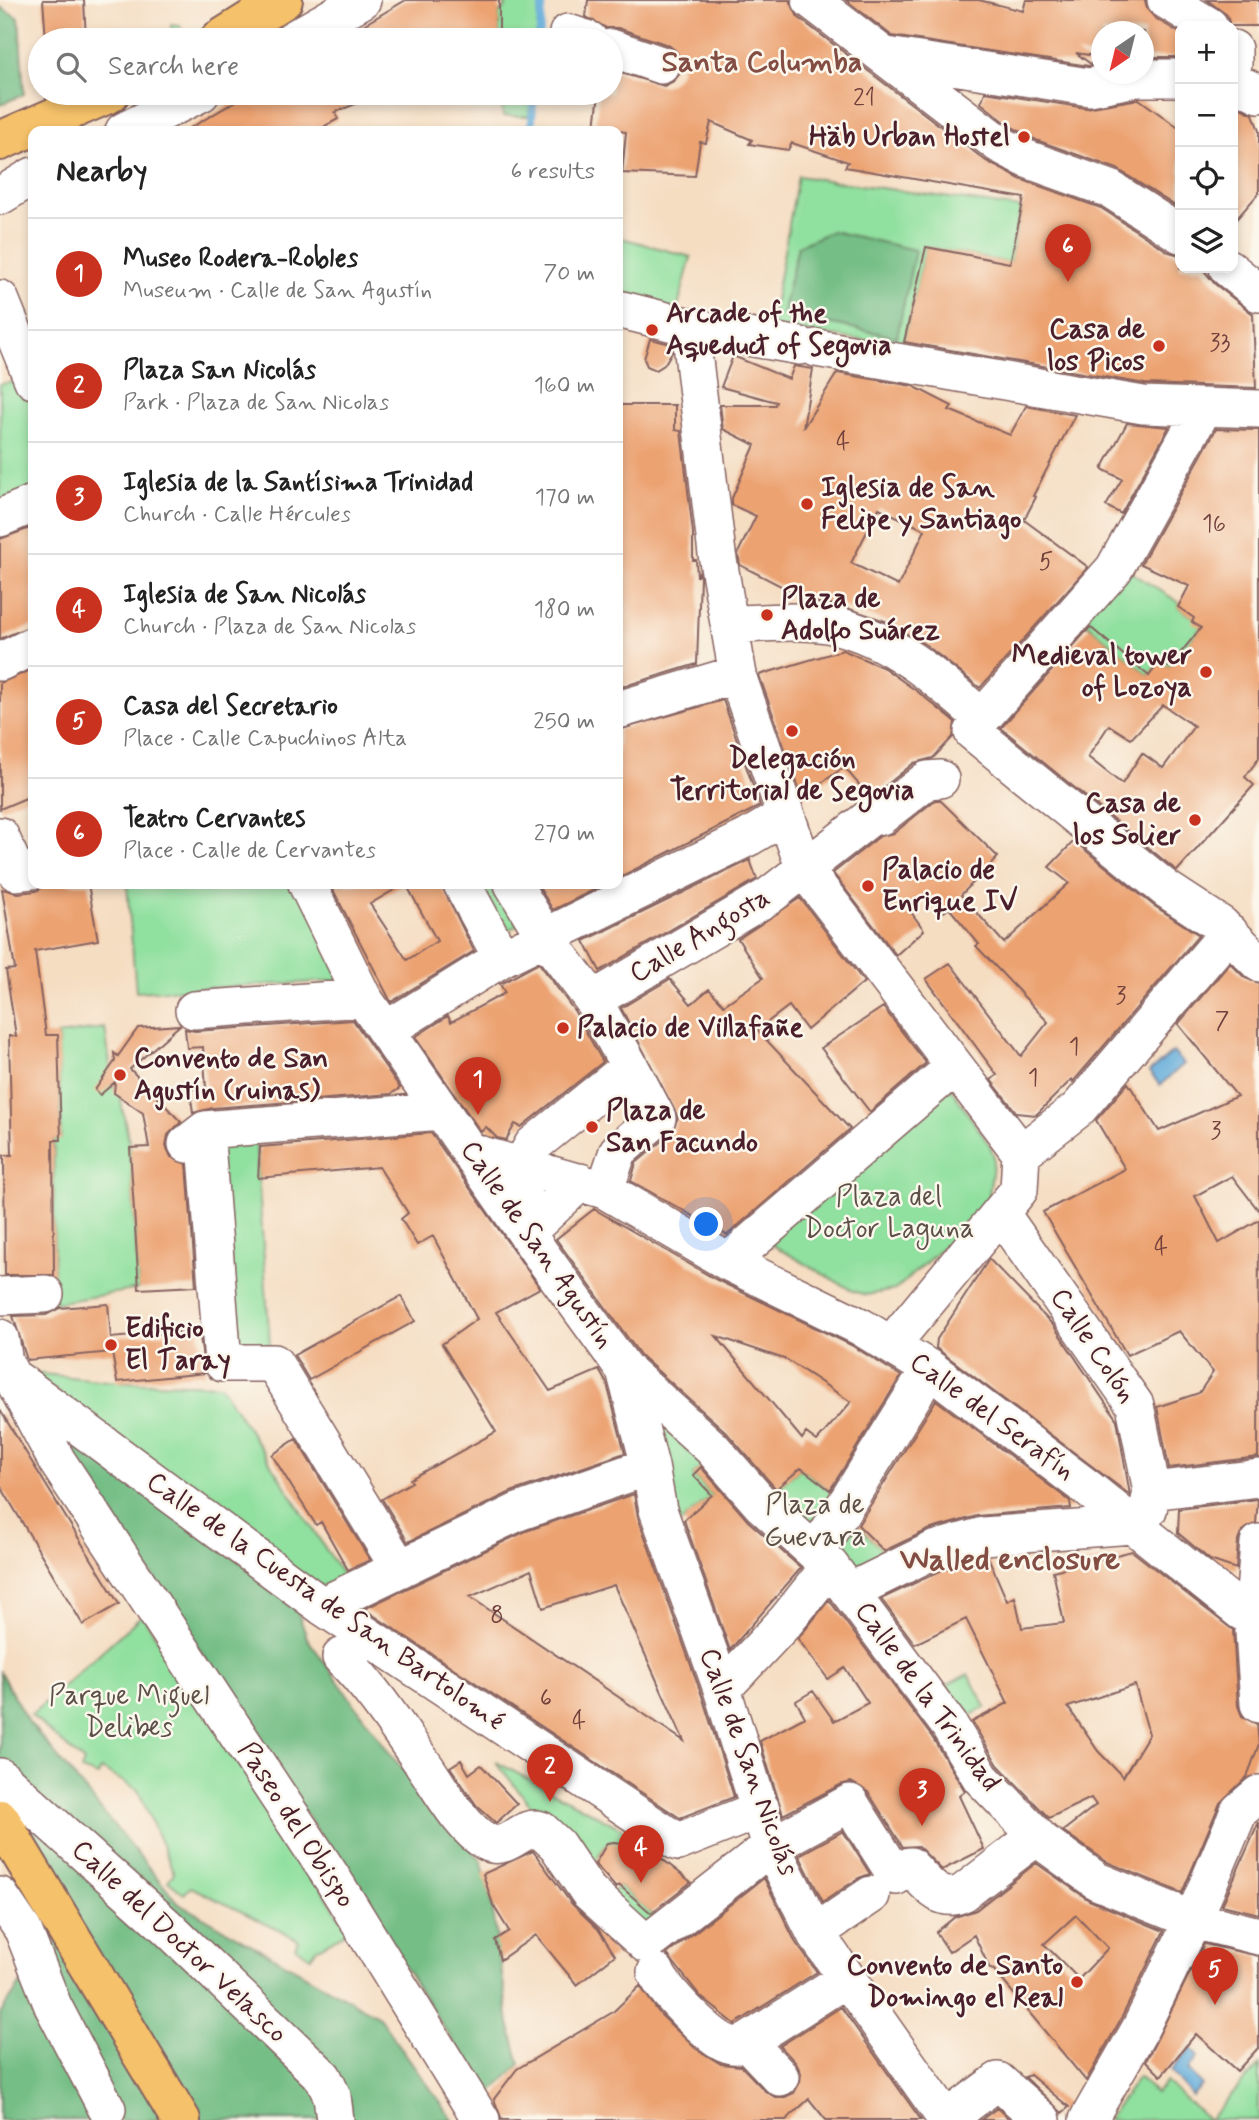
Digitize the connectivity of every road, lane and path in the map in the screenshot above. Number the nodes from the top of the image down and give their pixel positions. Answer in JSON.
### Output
{"nodes":[{"id":1,"x":284,"y":0,"type":"edge"},
{"id":2,"x":362,"y":0,"type":"edge"},
{"id":3,"x":811,"y":0,"type":"edge"},
{"id":4,"x":1166,"y":0,"type":"edge"},
{"id":5,"x":1201,"y":21,"type":"edge"},
{"id":6,"x":238,"y":28,"type":"edge"},
{"id":7,"x":313,"y":28,"type":"edge"},
{"id":8,"x":623,"y":52,"type":"edge"},
{"id":9,"x":886,"y":55,"type":"junction"},
{"id":10,"x":661,"y":65,"type":"dead end"},
{"id":11,"x":1175,"y":78,"type":"edge"},
{"id":12,"x":1238,"y":83,"type":"edge"},
{"id":13,"x":1259,"y":94,"type":"edge"},
{"id":14,"x":82,"y":105,"type":"edge"},
{"id":15,"x":177,"y":105,"type":"edge"},
{"id":16,"x":34,"y":126,"type":"edge"},
{"id":17,"x":134,"y":126,"type":"edge"},
{"id":18,"x":28,"y":129,"type":"edge"},
{"id":19,"x":0,"y":141,"type":"edge"},
{"id":20,"x":28,"y":179,"type":"edge"},
{"id":21,"x":0,"y":196,"type":"edge"},
{"id":22,"x":1175,"y":231,"type":"edge"},
{"id":23,"x":1234,"y":273,"type":"edge"},
{"id":24,"x":1259,"y":293,"type":"edge"},
{"id":25,"x":623,"y":310,"type":"edge"},
{"id":26,"x":3,"y":323,"type":"edge"},
{"id":27,"x":690,"y":327,"type":"junction"},
{"id":28,"x":28,"y":370,"type":"edge"},
{"id":29,"x":1203,"y":409,"type":"junction"},
{"id":30,"x":1259,"y":409,"type":"edge"},
{"id":31,"x":28,"y":506,"type":"edge"},
{"id":32,"x":0,"y":518,"type":"edge"},
{"id":33,"x":730,"y":624,"type":"junction"},
{"id":34,"x":28,"y":648,"type":"edge"},
{"id":35,"x":0,"y":662,"type":"edge"},
{"id":36,"x":739,"y":677,"type":"junction"},
{"id":37,"x":623,"y":708,"type":"edge"},
{"id":38,"x":982,"y":718,"type":"junction"},
{"id":39,"x":940,"y":779,"type":"dead end"},
{"id":40,"x":786,"y":816,"type":"junction"},
{"id":41,"x":0,"y":836,"type":"edge"},
{"id":42,"x":805,"y":870,"type":"junction"},
{"id":43,"x":16,"y":872,"type":"edge"},
{"id":44,"x":309,"y":889,"type":"edge"},
{"id":45,"x":465,"y":889,"type":"edge"},
{"id":46,"x":516,"y":889,"type":"edge"},
{"id":47,"x":1229,"y":932,"type":"junction"},
{"id":48,"x":545,"y":937,"type":"junction"},
{"id":49,"x":502,"y":958,"type":"junction"},
{"id":50,"x":1259,"y":963,"type":"edge"},
{"id":51,"x":363,"y":998,"type":"junction"},
{"id":52,"x":593,"y":1000,"type":"junction"},
{"id":53,"x":194,"y":1010,"type":"dead end"},
{"id":54,"x":386,"y":1030,"type":"junction"},
{"id":55,"x":630,"y":1067,"type":"junction"},
{"id":56,"x":954,"y":1067,"type":"junction"},
{"id":57,"x":442,"y":1111,"type":"junction"},
{"id":58,"x":471,"y":1152,"type":"junction"},
{"id":59,"x":1021,"y":1153,"type":"junction"},
{"id":60,"x":521,"y":1166,"type":"junction"},
{"id":61,"x":592,"y":1186,"type":"junction"},
{"id":62,"x":1001,"y":1214,"type":"junction"},
{"id":63,"x":526,"y":1233,"type":"junction"},
{"id":64,"x":728,"y":1262,"type":"junction"},
{"id":65,"x":45,"y":1294,"type":"dead end"},
{"id":66,"x":0,"y":1296,"type":"edge"},
{"id":67,"x":0,"y":1338,"type":"edge"},
{"id":68,"x":891,"y":1345,"type":"junction"},
{"id":69,"x":6,"y":1364,"type":"edge"},
{"id":70,"x":930,"y":1369,"type":"junction"},
{"id":71,"x":625,"y":1370,"type":"junction"},
{"id":72,"x":650,"y":1466,"type":"junction"},
{"id":73,"x":1259,"y":1478,"type":"edge"},
{"id":74,"x":1152,"y":1491,"type":"junction"},
{"id":75,"x":1146,"y":1535,"type":"junction"},
{"id":76,"x":1259,"y":1543,"type":"edge"},
{"id":77,"x":400,"y":1569,"type":"junction"},
{"id":78,"x":832,"y":1570,"type":"junction"},
{"id":79,"x":322,"y":1606,"type":"junction"},
{"id":80,"x":1256,"y":1620,"type":"edge"},
{"id":81,"x":341,"y":1657,"type":"dead end"},
{"id":82,"x":722,"y":1689,"type":"junction"},
{"id":83,"x":1259,"y":1703,"type":"edge"},
{"id":84,"x":0,"y":1777,"type":"edge"},
{"id":85,"x":1259,"y":1794,"type":"edge"},
{"id":86,"x":761,"y":1809,"type":"junction"},
{"id":87,"x":0,"y":1819,"type":"edge"},
{"id":88,"x":1037,"y":1836,"type":"junction"},
{"id":89,"x":772,"y":1846,"type":"junction"},
{"id":90,"x":884,"y":1886,"type":"junction"},
{"id":91,"x":7,"y":1906,"type":"edge"},
{"id":92,"x":1194,"y":1920,"type":"junction"},
{"id":93,"x":816,"y":1933,"type":"junction"},
{"id":94,"x":1259,"y":1936,"type":"edge"},
{"id":95,"x":650,"y":1955,"type":"junction"},
{"id":96,"x":847,"y":1978,"type":"junction"},
{"id":97,"x":747,"y":2042,"type":"junction"},
{"id":98,"x":780,"y":2077,"type":"dead end"},
{"id":99,"x":107,"y":2109,"type":"dead end"},
{"id":100,"x":181,"y":2120,"type":"edge"},
{"id":101,"x":335,"y":2120,"type":"edge"},
{"id":102,"x":481,"y":2120,"type":"edge"},
{"id":103,"x":947,"y":2120,"type":"edge"},
{"id":104,"x":1042,"y":2120,"type":"edge"},
{"id":105,"x":1088,"y":2120,"type":"edge"}],
"edges":[{"from":1,"to":6,"type":"main road"},
{"from":2,"to":7,"type":"street"},
{"from":3,"to":9,"type":"street"},
{"from":4,"to":5,"type":"street"},
{"from":8,"to":10,"type":"street"},
{"from":9,"to":11,"type":"street"},
{"from":9,"to":22,"type":"street"},
{"from":12,"to":13,"type":"street"},
{"from":14,"to":16,"type":"main road"},
{"from":15,"to":17,"type":"street"},
{"from":18,"to":19,"type":"main road"},
{"from":20,"to":21,"type":"street"},
{"from":23,"to":24,"type":"street"},
{"from":25,"to":27,"type":"street"},
{"from":26,"to":28,"type":"street"},
{"from":27,"to":29,"type":"street"},
{"from":27,"to":33,"type":"street"},
{"from":29,"to":30,"type":"street"},
{"from":29,"to":38,"type":"street"},
{"from":31,"to":32,"type":"street"},
{"from":33,"to":36,"type":"street"},
{"from":33,"to":38,"type":"street"},
{"from":34,"to":35,"type":"street"},
{"from":36,"to":37,"type":"street"},
{"from":36,"to":40,"type":"street"},
{"from":38,"to":47,"type":"street"},
{"from":39,"to":42,"type":"street","name":"Calle Angosta"},
{"from":40,"to":42,"type":"street"},
{"from":40,"to":48,"type":"street"},
{"from":41,"to":43,"type":"street"},
{"from":42,"to":52,"type":"street","name":"Calle Angosta"},
{"from":42,"to":56,"type":"street"},
{"from":44,"to":51,"type":"street","name":"Calle de San Agustín"},
{"from":45,"to":49,"type":"street"},
{"from":46,"to":48,"type":"street"},
{"from":47,"to":50,"type":"street"},
{"from":47,"to":59,"type":"street"},
{"from":48,"to":49,"type":"street"},
{"from":48,"to":52,"type":"street"},
{"from":49,"to":54,"type":"street"},
{"from":51,"to":53,"type":"street"},
{"from":51,"to":54,"type":"street","name":"Calle de San Agustín"},
{"from":52,"to":55,"type":"street"},
{"from":54,"to":57,"type":"street","name":"Calle de San Agustín"},
{"from":55,"to":60,"type":"street"},
{"from":55,"to":61,"type":"street"},
{"from":56,"to":59,"type":"street"},
{"from":56,"to":64,"type":"street"},
{"from":57,"to":58,"type":"street","name":"Calle de San Agustín"},
{"from":57,"to":77,"type":"street"},
{"from":58,"to":60,"type":"street"},
{"from":58,"to":63,"type":"street","name":"Calle de San Agustín"},
{"from":59,"to":62,"type":"street"},
{"from":60,"to":61,"type":"street"},
{"from":60,"to":63,"type":"street"},
{"from":61,"to":63,"type":"street"},
{"from":61,"to":64,"type":"street"},
{"from":62,"to":68,"type":"street"},
{"from":62,"to":74,"type":"street","name":"Calle Colón"},
{"from":63,"to":71,"type":"street","name":"Calle de San Agustín"},
{"from":64,"to":68,"type":"street"},
{"from":65,"to":66,"type":"street"},
{"from":67,"to":69,"type":"street"},
{"from":68,"to":70,"type":"street","name":"Calle del Serafín"},
{"from":69,"to":79,"type":"street","name":"Calle de la Cuesta de San Bartolomé"},
{"from":69,"to":102,"type":"street","name":"Paseo del Obispo"},
{"from":70,"to":75,"type":"street","name":"Calle del Serafín"},
{"from":70,"to":78,"type":"street"},
{"from":71,"to":72,"type":"street","name":"Calle de San Nicolás"},
{"from":71,"to":78,"type":"street","name":"Calle de San Agustín"},
{"from":72,"to":77,"type":"street"},
{"from":72,"to":82,"type":"street","name":"Calle de San Nicolás"},
{"from":73,"to":74,"type":"street"},
{"from":74,"to":75,"type":"street"},
{"from":75,"to":78,"type":"street"},
{"from":75,"to":80,"type":"street","name":"Calle del Serafín"},
{"from":76,"to":80,"type":"street"},
{"from":77,"to":79,"type":"street"},
{"from":78,"to":82,"type":"street"},
{"from":78,"to":88,"type":"street","name":"Calle de la Trinidad"},
{"from":79,"to":86,"type":"street","name":"Calle de la Cuesta de San Bartolomé"},
{"from":80,"to":83,"type":"street"},
{"from":81,"to":95,"type":"street"},
{"from":82,"to":86,"type":"street","name":"Calle de San Nicolás"},
{"from":84,"to":101,"type":"street","name":"Calle del Doctor Velasco"},
{"from":85,"to":92,"type":"street"},
{"from":86,"to":89,"type":"street","name":"Calle de San Nicolás"},
{"from":87,"to":100,"type":"main road"},
{"from":88,"to":90,"type":"street"},
{"from":88,"to":92,"type":"street","name":"Calle de la Trinidad"},
{"from":89,"to":90,"type":"street"},
{"from":89,"to":93,"type":"street","name":"Calle de San Nicolás"},
{"from":89,"to":95,"type":"street"},
{"from":90,"to":93,"type":"street"},
{"from":91,"to":99,"type":"street"},
{"from":92,"to":94,"type":"street","name":"Calle de la Trinidad"},
{"from":92,"to":105,"type":"street"},
{"from":93,"to":96,"type":"street","name":"Calle de San Nicolás"},
{"from":95,"to":97,"type":"street"},
{"from":96,"to":97,"type":"street"},
{"from":96,"to":103,"type":"street","name":"Calle de San Nicolás"},
{"from":97,"to":98,"type":"street"},
{"from":103,"to":104,"type":"street"}]}
